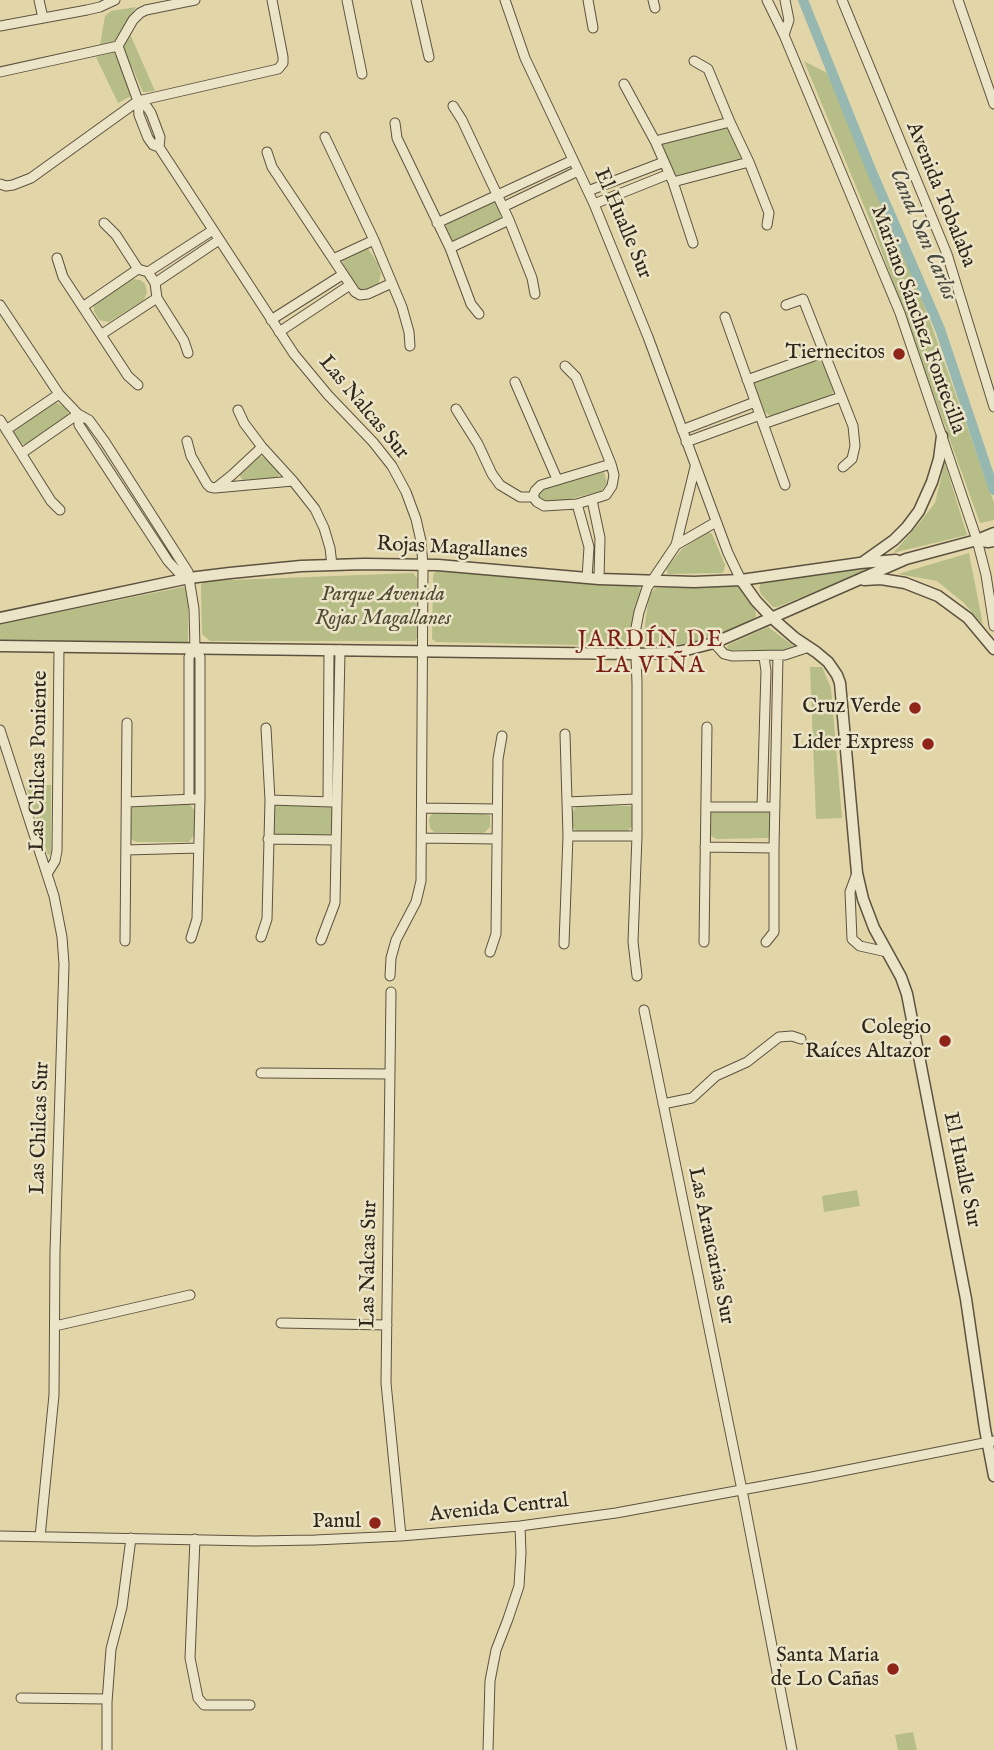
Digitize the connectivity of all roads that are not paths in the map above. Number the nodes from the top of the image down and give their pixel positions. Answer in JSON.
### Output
{"nodes":[{"id":1,"x":39,"y":0,"type":"edge"},
{"id":2,"x":115,"y":0,"type":"edge"},
{"id":3,"x":195,"y":0,"type":"edge"},
{"id":4,"x":272,"y":0,"type":"edge"},
{"id":5,"x":346,"y":0,"type":"edge"},
{"id":6,"x":416,"y":0,"type":"edge"},
{"id":7,"x":505,"y":0,"type":"edge"},
{"id":8,"x":588,"y":0,"type":"edge"},
{"id":9,"x":767,"y":0,"type":"edge"},
{"id":10,"x":785,"y":0,"type":"edge"},
{"id":11,"x":842,"y":0,"type":"edge"},
{"id":12,"x":958,"y":0,"type":"edge"},
{"id":13,"x":99,"y":4,"type":"edge"},
{"id":14,"x":43,"y":19,"type":"junction"},
{"id":15,"x":0,"y":26,"type":"edge"},
{"id":16,"x":593,"y":28,"type":"dead end"},
{"id":17,"x":784,"y":35,"type":"junction"},
{"id":18,"x":118,"y":46,"type":"junction"},
{"id":19,"x":429,"y":57,"type":"dead end"},
{"id":20,"x":694,"y":61,"type":"dead end"},
{"id":21,"x":0,"y":72,"type":"edge"},
{"id":22,"x":362,"y":74,"type":"dead end"},
{"id":23,"x":624,"y":83,"type":"dead end"},
{"id":24,"x":138,"y":101,"type":"junction"},
{"id":25,"x":994,"y":104,"type":"edge"},
{"id":26,"x":453,"y":106,"type":"dead end"},
{"id":27,"x":730,"y":122,"type":"junction"},
{"id":28,"x":395,"y":123,"type":"dead end"},
{"id":29,"x":326,"y":137,"type":"dead end"},
{"id":30,"x":655,"y":141,"type":"junction"},
{"id":31,"x":267,"y":152,"type":"dead end"},
{"id":32,"x":573,"y":160,"type":"junction"},
{"id":33,"x":664,"y":162,"type":"junction"},
{"id":34,"x":749,"y":162,"type":"junction"},
{"id":35,"x":578,"y":171,"type":"junction"},
{"id":36,"x":671,"y":178,"type":"junction"},
{"id":37,"x":0,"y":184,"type":"edge"},
{"id":38,"x":588,"y":191,"type":"junction"},
{"id":39,"x":498,"y":195,"type":"junction"},
{"id":40,"x":594,"y":204,"type":"junction"},
{"id":41,"x":503,"y":207,"type":"junction"},
{"id":42,"x":509,"y":220,"type":"junction"},
{"id":43,"x":104,"y":223,"type":"dead end"},
{"id":44,"x":437,"y":223,"type":"junction"},
{"id":45,"x":767,"y":225,"type":"dead end"},
{"id":46,"x":213,"y":230,"type":"junction"},
{"id":47,"x":219,"y":240,"type":"junction"},
{"id":48,"x":374,"y":240,"type":"junction"},
{"id":49,"x":693,"y":243,"type":"dead end"},
{"id":50,"x":450,"y":248,"type":"junction"},
{"id":51,"x":57,"y":258,"type":"dead end"},
{"id":52,"x":333,"y":259,"type":"junction"},
{"id":53,"x":143,"y":271,"type":"junction"},
{"id":54,"x":342,"y":275,"type":"junction"},
{"id":55,"x":155,"y":283,"type":"junction"},
{"id":56,"x":392,"y":283,"type":"junction"},
{"id":57,"x":350,"y":285,"type":"junction"},
{"id":58,"x":535,"y":294,"type":"dead end"},
{"id":59,"x":157,"y":298,"type":"junction"},
{"id":60,"x":0,"y":305,"type":"edge"},
{"id":61,"x":786,"y":305,"type":"dead end"},
{"id":62,"x":84,"y":306,"type":"junction"},
{"id":63,"x":479,"y":314,"type":"dead end"},
{"id":64,"x":724,"y":317,"type":"dead end"},
{"id":65,"x":271,"y":320,"type":"junction"},
{"id":66,"x":279,"y":332,"type":"junction"},
{"id":67,"x":102,"y":334,"type":"junction"},
{"id":68,"x":410,"y":346,"type":"dead end"},
{"id":69,"x":825,"y":352,"type":"junction"},
{"id":70,"x":188,"y":353,"type":"dead end"},
{"id":71,"x":565,"y":366,"type":"dead end"},
{"id":72,"x":747,"y":380,"type":"junction"},
{"id":73,"x":515,"y":382,"type":"dead end"},
{"id":74,"x":138,"y":385,"type":"dead end"},
{"id":75,"x":59,"y":394,"type":"junction"},
{"id":76,"x":841,"y":397,"type":"junction"},
{"id":77,"x":755,"y":402,"type":"junction"},
{"id":78,"x":994,"y":407,"type":"edge"},
{"id":79,"x":456,"y":409,"type":"dead end"},
{"id":80,"x":237,"y":410,"type":"dead end"},
{"id":81,"x":78,"y":415,"type":"junction"},
{"id":82,"x":0,"y":420,"type":"edge"},
{"id":83,"x":761,"y":420,"type":"junction"},
{"id":84,"x":6,"y":430,"type":"junction"},
{"id":85,"x":682,"y":430,"type":"junction"},
{"id":86,"x":942,"y":436,"type":"junction"},
{"id":87,"x":187,"y":441,"type":"dead end"},
{"id":88,"x":686,"y":442,"type":"junction"},
{"id":89,"x":262,"y":447,"type":"junction"},
{"id":90,"x":22,"y":453,"type":"junction"},
{"id":91,"x":611,"y":464,"type":"junction"},
{"id":92,"x":695,"y":467,"type":"junction"},
{"id":93,"x":844,"y":467,"type":"dead end"},
{"id":94,"x":557,"y":479,"type":"junction"},
{"id":95,"x":293,"y":481,"type":"junction"},
{"id":96,"x":785,"y":485,"type":"dead end"},
{"id":97,"x":215,"y":488,"type":"junction"},
{"id":98,"x":533,"y":497,"type":"junction"},
{"id":99,"x":592,"y":500,"type":"junction"},
{"id":100,"x":577,"y":504,"type":"junction"},
{"id":101,"x":60,"y":510,"type":"dead end"},
{"id":102,"x":716,"y":522,"type":"junction"},
{"id":103,"x":994,"y":533,"type":"edge"},
{"id":104,"x":977,"y":540,"type":"junction"},
{"id":105,"x":994,"y":541,"type":"edge"},
{"id":106,"x":676,"y":545,"type":"junction"},
{"id":107,"x":906,"y":559,"type":"junction"},
{"id":108,"x":860,"y":563,"type":"junction"},
{"id":109,"x":332,"y":565,"type":"junction"},
{"id":110,"x":424,"y":565,"type":"junction"},
{"id":111,"x":189,"y":578,"type":"junction"},
{"id":112,"x":587,"y":578,"type":"junction"},
{"id":113,"x":599,"y":579,"type":"junction"},
{"id":114,"x":741,"y":580,"type":"junction"},
{"id":115,"x":858,"y":580,"type":"junction"},
{"id":116,"x":651,"y":581,"type":"junction"},
{"id":117,"x":771,"y":617,"type":"junction"},
{"id":118,"x":0,"y":618,"type":"edge"},
{"id":119,"x":994,"y":626,"type":"edge"},
{"id":120,"x":714,"y":643,"type":"junction"},
{"id":121,"x":0,"y":646,"type":"edge"},
{"id":122,"x":59,"y":647,"type":"junction"},
{"id":123,"x":809,"y":647,"type":"junction"},
{"id":124,"x":195,"y":648,"type":"junction"},
{"id":125,"x":994,"y":649,"type":"edge"},
{"id":126,"x":334,"y":650,"type":"junction"},
{"id":127,"x":423,"y":651,"type":"junction"},
{"id":128,"x":636,"y":654,"type":"junction"},
{"id":129,"x":778,"y":656,"type":"junction"},
{"id":130,"x":764,"y":657,"type":"junction"},
{"id":131,"x":127,"y":723,"type":"dead end"},
{"id":132,"x":707,"y":727,"type":"dead end"},
{"id":133,"x":266,"y":728,"type":"dead end"},
{"id":134,"x":0,"y":730,"type":"edge"},
{"id":135,"x":565,"y":734,"type":"dead end"},
{"id":136,"x":502,"y":736,"type":"dead end"},
{"id":137,"x":200,"y":798,"type":"junction"},
{"id":138,"x":189,"y":799,"type":"junction"},
{"id":139,"x":270,"y":800,"type":"junction"},
{"id":140,"x":636,"y":800,"type":"junction"},
{"id":141,"x":127,"y":802,"type":"junction"},
{"id":142,"x":333,"y":802,"type":"junction"},
{"id":143,"x":567,"y":802,"type":"junction"},
{"id":144,"x":706,"y":807,"type":"junction"},
{"id":145,"x":762,"y":807,"type":"junction"},
{"id":146,"x":775,"y":807,"type":"junction"},
{"id":147,"x":422,"y":808,"type":"junction"},
{"id":148,"x":497,"y":809,"type":"junction"},
{"id":149,"x":568,"y":836,"type":"junction"},
{"id":150,"x":637,"y":836,"type":"junction"},
{"id":151,"x":422,"y":838,"type":"junction"},
{"id":152,"x":268,"y":839,"type":"junction"},
{"id":153,"x":497,"y":839,"type":"junction"},
{"id":154,"x":336,"y":840,"type":"junction"},
{"id":155,"x":705,"y":847,"type":"junction"},
{"id":156,"x":199,"y":848,"type":"junction"},
{"id":157,"x":774,"y":848,"type":"junction"},
{"id":158,"x":126,"y":849,"type":"junction"},
{"id":159,"x":857,"y":873,"type":"junction"},
{"id":160,"x":47,"y":874,"type":"junction"},
{"id":161,"x":261,"y":937,"type":"dead end"},
{"id":162,"x":191,"y":938,"type":"dead end"},
{"id":163,"x":321,"y":940,"type":"dead end"},
{"id":164,"x":125,"y":941,"type":"dead end"},
{"id":165,"x":704,"y":942,"type":"dead end"},
{"id":166,"x":766,"y":942,"type":"dead end"},
{"id":167,"x":564,"y":944,"type":"dead end"},
{"id":168,"x":887,"y":951,"type":"junction"},
{"id":169,"x":490,"y":952,"type":"dead end"},
{"id":170,"x":390,"y":976,"type":"dead end"},
{"id":171,"x":637,"y":976,"type":"dead end"},
{"id":172,"x":391,"y":992,"type":"dead end"},
{"id":173,"x":643,"y":1010,"type":"dead end"},
{"id":174,"x":801,"y":1039,"type":"dead end"},
{"id":175,"x":261,"y":1073,"type":"dead end"},
{"id":176,"x":390,"y":1074,"type":"junction"},
{"id":177,"x":663,"y":1104,"type":"junction"},
{"id":178,"x":190,"y":1296,"type":"dead end"},
{"id":179,"x":281,"y":1323,"type":"dead end"},
{"id":180,"x":387,"y":1325,"type":"junction"},
{"id":181,"x":55,"y":1326,"type":"junction"},
{"id":182,"x":991,"y":1441,"type":"edge"},
{"id":183,"x":994,"y":1476,"type":"edge"},
{"id":184,"x":742,"y":1490,"type":"junction"},
{"id":185,"x":520,"y":1526,"type":"junction"},
{"id":186,"x":0,"y":1536,"type":"edge"},
{"id":187,"x":401,"y":1536,"type":"junction"},
{"id":188,"x":40,"y":1537,"type":"junction"},
{"id":189,"x":131,"y":1538,"type":"junction"},
{"id":190,"x":195,"y":1539,"type":"junction"},
{"id":191,"x":21,"y":1698,"type":"dead end"},
{"id":192,"x":107,"y":1699,"type":"junction"},
{"id":193,"x":250,"y":1705,"type":"dead end"},
{"id":194,"x":107,"y":1750,"type":"edge"},
{"id":195,"x":488,"y":1750,"type":"edge"},
{"id":196,"x":792,"y":1750,"type":"edge"}],
"edges":[{"from":1,"to":14,"type":"street"},
{"from":2,"to":13,"type":"street"},
{"from":3,"to":18,"type":"street"},
{"from":4,"to":24,"type":"street"},
{"from":5,"to":22,"type":"street"},
{"from":6,"to":19,"type":"street"},
{"from":7,"to":32,"type":"street","name":"El Hualle Sur"},
{"from":8,"to":16,"type":"street"},
{"from":9,"to":17,"type":"street","name":"Mariano Sánchez Fontecilla"},
{"from":10,"to":17,"type":"street","name":"Mariano Sánchez Fontecilla"},
{"from":11,"to":78,"type":"street","name":"Avenida Tobalaba"},
{"from":12,"to":25,"type":"street"},
{"from":13,"to":14,"type":"street"},
{"from":14,"to":15,"type":"street"},
{"from":17,"to":86,"type":"street","name":"Mariano Sánchez Fontecilla"},
{"from":18,"to":21,"type":"street"},
{"from":18,"to":24,"type":"street","name":"Las Nalcas Sur"},
{"from":20,"to":27,"type":"street"},
{"from":23,"to":30,"type":"street"},
{"from":24,"to":37,"type":"street"},
{"from":24,"to":46,"type":"street","name":"Las Nalcas Sur"},
{"from":26,"to":39,"type":"street"},
{"from":27,"to":30,"type":"street"},
{"from":27,"to":34,"type":"street"},
{"from":28,"to":44,"type":"street"},
{"from":29,"to":48,"type":"street"},
{"from":30,"to":33,"type":"street"},
{"from":31,"to":52,"type":"street"},
{"from":32,"to":35,"type":"street","name":"El Hualle Sur"},
{"from":32,"to":39,"type":"street"},
{"from":33,"to":36,"type":"street"},
{"from":33,"to":38,"type":"street"},
{"from":34,"to":36,"type":"street"},
{"from":34,"to":45,"type":"street"},
{"from":35,"to":38,"type":"street","name":"El Hualle Sur"},
{"from":35,"to":41,"type":"street"},
{"from":36,"to":40,"type":"street"},
{"from":36,"to":49,"type":"street"},
{"from":38,"to":40,"type":"street","name":"El Hualle Sur"},
{"from":39,"to":41,"type":"street"},
{"from":39,"to":44,"type":"street"},
{"from":40,"to":85,"type":"street","name":"El Hualle Sur"},
{"from":41,"to":42,"type":"street"},
{"from":42,"to":50,"type":"street"},
{"from":42,"to":58,"type":"street"},
{"from":43,"to":53,"type":"street"},
{"from":44,"to":50,"type":"street"},
{"from":46,"to":47,"type":"street","name":"Las Nalcas Sur"},
{"from":46,"to":53,"type":"street"},
{"from":47,"to":55,"type":"street"},
{"from":47,"to":65,"type":"street","name":"Las Nalcas Sur"},
{"from":48,"to":52,"type":"street"},
{"from":48,"to":56,"type":"street"},
{"from":50,"to":63,"type":"street"},
{"from":51,"to":62,"type":"street"},
{"from":52,"to":54,"type":"street"},
{"from":53,"to":55,"type":"street"},
{"from":53,"to":62,"type":"street"},
{"from":54,"to":57,"type":"street"},
{"from":54,"to":65,"type":"street"},
{"from":55,"to":59,"type":"street"},
{"from":56,"to":57,"type":"street"},
{"from":56,"to":68,"type":"street"},
{"from":57,"to":66,"type":"street"},
{"from":59,"to":67,"type":"street"},
{"from":59,"to":70,"type":"street"},
{"from":60,"to":75,"type":"street"},
{"from":61,"to":69,"type":"street"},
{"from":62,"to":67,"type":"street"},
{"from":64,"to":72,"type":"street"},
{"from":65,"to":66,"type":"street","name":"Las Nalcas Sur"},
{"from":66,"to":110,"type":"street","name":"Las Nalcas Sur"},
{"from":67,"to":74,"type":"street"},
{"from":69,"to":72,"type":"street"},
{"from":69,"to":76,"type":"street"},
{"from":71,"to":91,"type":"street"},
{"from":72,"to":77,"type":"street"},
{"from":73,"to":94,"type":"street"},
{"from":75,"to":81,"type":"street"},
{"from":75,"to":84,"type":"street"},
{"from":76,"to":83,"type":"street"},
{"from":76,"to":93,"type":"street"},
{"from":77,"to":83,"type":"street"},
{"from":77,"to":85,"type":"street"},
{"from":79,"to":98,"type":"street"},
{"from":80,"to":89,"type":"street"},
{"from":81,"to":90,"type":"street"},
{"from":81,"to":111,"type":"street"},
{"from":82,"to":84,"type":"street"},
{"from":83,"to":88,"type":"street"},
{"from":83,"to":96,"type":"street"},
{"from":84,"to":90,"type":"street"},
{"from":85,"to":88,"type":"street","name":"El Hualle Sur"},
{"from":86,"to":104,"type":"street","name":"Mariano Sánchez Fontecilla"},
{"from":86,"to":108,"type":"street"},
{"from":87,"to":97,"type":"street"},
{"from":88,"to":92,"type":"street","name":"El Hualle Sur"},
{"from":89,"to":95,"type":"street"},
{"from":89,"to":97,"type":"street"},
{"from":90,"to":101,"type":"street"},
{"from":91,"to":94,"type":"street"},
{"from":91,"to":99,"type":"street"},
{"from":92,"to":102,"type":"street","name":"El Hualle Sur"},
{"from":92,"to":106,"type":"street"},
{"from":94,"to":98,"type":"street"},
{"from":95,"to":97,"type":"street"},
{"from":95,"to":109,"type":"street"},
{"from":98,"to":100,"type":"street"},
{"from":99,"to":100,"type":"street"},
{"from":99,"to":113,"type":"street"},
{"from":100,"to":112,"type":"street"},
{"from":102,"to":106,"type":"street"},
{"from":102,"to":114,"type":"street","name":"El Hualle Sur"},
{"from":103,"to":104,"type":"street","name":"Rojas Magallanes"},
{"from":104,"to":105,"type":"street","name":"Rojas Magallanes"},
{"from":104,"to":107,"type":"street","name":"Rojas Magallanes"},
{"from":104,"to":119,"type":"street","name":"Mariano Sánchez Fontecilla"},
{"from":106,"to":116,"type":"street"},
{"from":107,"to":108,"type":"street","name":"Rojas Magallanes"},
{"from":107,"to":115,"type":"street","name":"Rojas Magallanes"},
{"from":108,"to":114,"type":"street","name":"Rojas Magallanes"},
{"from":109,"to":110,"type":"street","name":"Rojas Magallanes"},
{"from":109,"to":111,"type":"street","name":"Rojas Magallanes"},
{"from":110,"to":112,"type":"street","name":"Rojas Magallanes"},
{"from":110,"to":127,"type":"street","name":"Las Nalcas Sur"},
{"from":111,"to":118,"type":"street","name":"Rojas Magallanes"},
{"from":111,"to":124,"type":"street"},
{"from":112,"to":113,"type":"street","name":"Rojas Magallanes"},
{"from":113,"to":116,"type":"street","name":"Rojas Magallanes"},
{"from":114,"to":116,"type":"street","name":"Rojas Magallanes"},
{"from":114,"to":117,"type":"street","name":"El Hualle Sur"},
{"from":115,"to":117,"type":"street","name":"Rojas Magallanes"},
{"from":115,"to":125,"type":"street"},
{"from":116,"to":128,"type":"street"},
{"from":117,"to":120,"type":"street","name":"Rojas Magallanes"},
{"from":117,"to":123,"type":"street","name":"El Hualle Sur"},
{"from":120,"to":128,"type":"street","name":"Rojas Magallanes"},
{"from":120,"to":130,"type":"street"},
{"from":121,"to":122,"type":"street","name":"Rojas Magallanes"},
{"from":122,"to":124,"type":"street","name":"Rojas Magallanes"},
{"from":122,"to":160,"type":"street","name":"Las Chilcas Poniente"},
{"from":123,"to":129,"type":"street"},
{"from":123,"to":159,"type":"street","name":"El Hualle Sur"},
{"from":124,"to":126,"type":"street","name":"Rojas Magallanes"},
{"from":124,"to":137,"type":"street"},
{"from":124,"to":138,"type":"street"},
{"from":126,"to":127,"type":"street","name":"Rojas Magallanes"},
{"from":126,"to":142,"type":"street"},
{"from":127,"to":128,"type":"street","name":"Rojas Magallanes"},
{"from":127,"to":147,"type":"street","name":"Las Nalcas Sur"},
{"from":128,"to":140,"type":"street"},
{"from":129,"to":130,"type":"street"},
{"from":129,"to":146,"type":"street"},
{"from":130,"to":145,"type":"street"},
{"from":131,"to":141,"type":"street"},
{"from":132,"to":144,"type":"street"},
{"from":133,"to":139,"type":"street"},
{"from":134,"to":160,"type":"street","name":"Las Chilcas Sur"},
{"from":135,"to":143,"type":"street"},
{"from":136,"to":148,"type":"street"},
{"from":137,"to":138,"type":"street"},
{"from":137,"to":156,"type":"street"},
{"from":138,"to":141,"type":"street"},
{"from":139,"to":142,"type":"street"},
{"from":139,"to":152,"type":"street"},
{"from":140,"to":143,"type":"street"},
{"from":140,"to":150,"type":"street"},
{"from":141,"to":158,"type":"street"},
{"from":142,"to":154,"type":"street"},
{"from":143,"to":149,"type":"street"},
{"from":144,"to":145,"type":"street"},
{"from":144,"to":155,"type":"street"},
{"from":145,"to":146,"type":"street"},
{"from":146,"to":157,"type":"street"},
{"from":147,"to":148,"type":"street"},
{"from":147,"to":151,"type":"street","name":"Las Nalcas Sur"},
{"from":148,"to":153,"type":"street"},
{"from":149,"to":150,"type":"street"},
{"from":149,"to":167,"type":"street"},
{"from":150,"to":171,"type":"street"},
{"from":151,"to":153,"type":"street"},
{"from":151,"to":170,"type":"street","name":"Las Nalcas Sur"},
{"from":152,"to":154,"type":"street"},
{"from":152,"to":161,"type":"street"},
{"from":153,"to":169,"type":"street"},
{"from":154,"to":163,"type":"street"},
{"from":155,"to":157,"type":"street"},
{"from":155,"to":165,"type":"street"},
{"from":156,"to":158,"type":"street"},
{"from":156,"to":162,"type":"street"},
{"from":157,"to":166,"type":"street"},
{"from":158,"to":164,"type":"street"},
{"from":159,"to":168,"type":"street","name":"El Hualle Sur"},
{"from":159,"to":168,"type":"street","name":"El Hualle Sur"},
{"from":160,"to":181,"type":"street","name":"Las Chilcas Sur"},
{"from":168,"to":182,"type":"street","name":"El Hualle Sur"},
{"from":172,"to":176,"type":"street","name":"Las Nalcas Sur"},
{"from":173,"to":177,"type":"street","name":"Las Araucarias Sur"},
{"from":174,"to":177,"type":"street"},
{"from":175,"to":176,"type":"street"},
{"from":176,"to":180,"type":"street","name":"Las Nalcas Sur"},
{"from":177,"to":184,"type":"street","name":"Las Araucarias Sur"},
{"from":178,"to":181,"type":"street"},
{"from":179,"to":180,"type":"street"},
{"from":180,"to":187,"type":"street","name":"Las Nalcas Sur"},
{"from":181,"to":188,"type":"street","name":"Las Chilcas Sur"},
{"from":182,"to":183,"type":"street","name":"El Hualle Sur"},
{"from":182,"to":184,"type":"street","name":"Avenida Central"},
{"from":184,"to":185,"type":"street","name":"Avenida Central"},
{"from":184,"to":196,"type":"street","name":"Las Araucarias Sur"},
{"from":185,"to":187,"type":"street","name":"Avenida Central"},
{"from":185,"to":195,"type":"street"},
{"from":186,"to":188,"type":"street","name":"Avenida Central"},
{"from":187,"to":190,"type":"street","name":"Avenida Central"},
{"from":188,"to":189,"type":"street","name":"Avenida Central"},
{"from":189,"to":190,"type":"street","name":"Avenida Central"},
{"from":189,"to":192,"type":"street"},
{"from":190,"to":193,"type":"street"},
{"from":191,"to":192,"type":"street"},
{"from":192,"to":194,"type":"street"}]}
